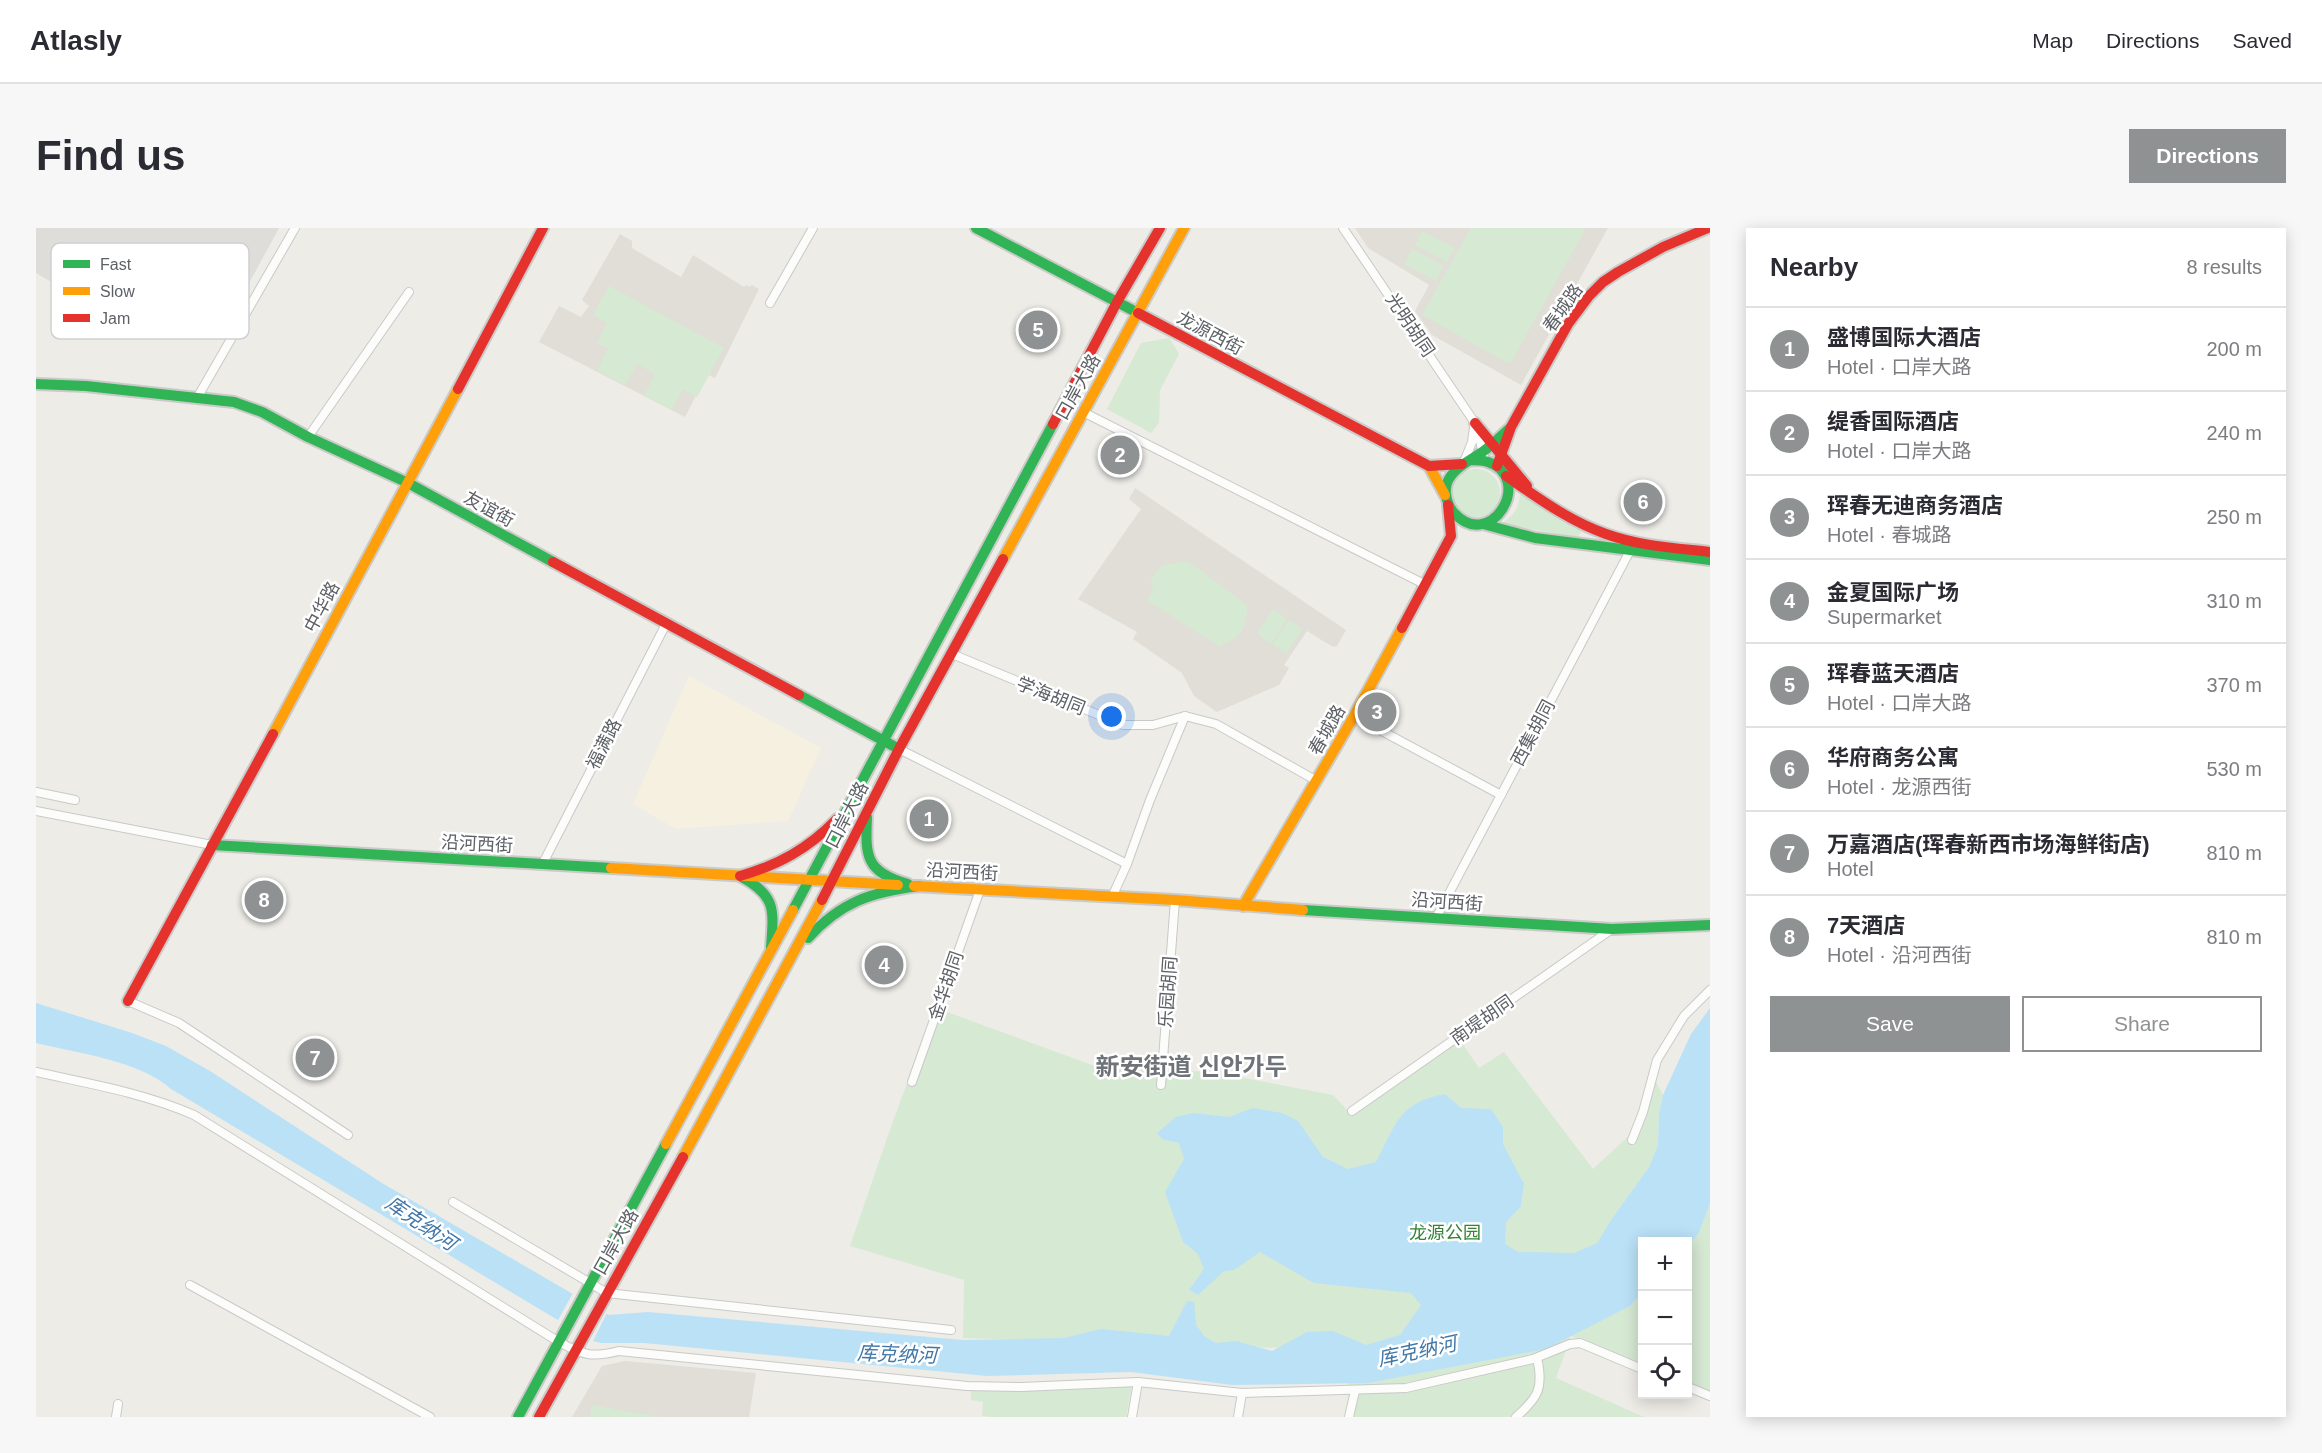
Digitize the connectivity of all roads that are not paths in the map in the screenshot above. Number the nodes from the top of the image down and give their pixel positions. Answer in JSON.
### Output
{"nodes":[{"id":1,"x":295,"y":228,"type":"edge"},
{"id":2,"x":543,"y":228,"type":"edge"},
{"id":3,"x":813,"y":228,"type":"edge"},
{"id":4,"x":976,"y":228,"type":"edge"},
{"id":5,"x":1160,"y":228,"type":"edge"},
{"id":6,"x":1184,"y":228,"type":"edge"},
{"id":7,"x":1343,"y":228,"type":"edge"},
{"id":8,"x":1708,"y":228,"type":"edge"},
{"id":9,"x":409,"y":292,"type":"dead end"},
{"id":10,"x":1117,"y":302,"type":"junction"},
{"id":11,"x":770,"y":303,"type":"dead end"},
{"id":12,"x":249,"y":308,"type":"edge"},
{"id":13,"x":1138,"y":313,"type":"junction"},
{"id":14,"x":231,"y":339,"type":"edge"},
{"id":15,"x":36,"y":384,"type":"edge"},
{"id":16,"x":197,"y":398,"type":"junction"},
{"id":17,"x":1083,"y":412,"type":"junction"},
{"id":18,"x":1475,"y":423,"type":"junction"},
{"id":19,"x":1511,"y":427,"type":"junction"},
{"id":20,"x":308,"y":437,"type":"junction"},
{"id":21,"x":1487,"y":452,"type":"junction"},
{"id":22,"x":1498,"y":461,"type":"junction"},
{"id":23,"x":1465,"y":462,"type":"junction"},
{"id":24,"x":1429,"y":466,"type":"junction"},
{"id":25,"x":1506,"y":476,"type":"junction"},
{"id":26,"x":408,"y":483,"type":"junction"},
{"id":27,"x":1537,"y":497,"type":"junction"},
{"id":28,"x":1447,"y":501,"type":"junction"},
{"id":29,"x":1479,"y":524,"type":"junction"},
{"id":30,"x":1451,"y":536,"type":"junction"},
{"id":31,"x":1631,"y":549,"type":"junction"},
{"id":32,"x":1710,"y":552,"type":"edge"},
{"id":33,"x":1710,"y":560,"type":"edge"},
{"id":34,"x":1424,"y":584,"type":"junction"},
{"id":35,"x":666,"y":624,"type":"junction"},
{"id":36,"x":952,"y":654,"type":"junction"},
{"id":37,"x":1185,"y":716,"type":"junction"},
{"id":38,"x":1354,"y":717,"type":"junction"},
{"id":39,"x":885,"y":742,"type":"junction"},
{"id":40,"x":899,"y":749,"type":"junction"},
{"id":41,"x":1317,"y":782,"type":"junction"},
{"id":42,"x":36,"y":792,"type":"edge"},
{"id":43,"x":1501,"y":795,"type":"junction"},
{"id":44,"x":75,"y":800,"type":"dead end"},
{"id":45,"x":851,"y":804,"type":"junction"},
{"id":46,"x":868,"y":808,"type":"junction"},
{"id":47,"x":36,"y":811,"type":"edge"},
{"id":48,"x":212,"y":845,"type":"junction"},
{"id":49,"x":1127,"y":864,"type":"junction"},
{"id":50,"x":542,"y":865,"type":"junction"},
{"id":51,"x":740,"y":876,"type":"junction"},
{"id":52,"x":810,"y":879,"type":"junction"},
{"id":53,"x":832,"y":881,"type":"junction"},
{"id":54,"x":919,"y":886,"type":"junction"},
{"id":55,"x":980,"y":890,"type":"junction"},
{"id":56,"x":1112,"y":897,"type":"junction"},
{"id":57,"x":1175,"y":900,"type":"junction"},
{"id":58,"x":1243,"y":906,"type":"junction"},
{"id":59,"x":1436,"y":918,"type":"junction"},
{"id":60,"x":1710,"y":925,"type":"edge"},
{"id":61,"x":1612,"y":929,"type":"junction"},
{"id":62,"x":770,"y":953,"type":"junction"},
{"id":63,"x":789,"y":961,"type":"junction"},
{"id":64,"x":1710,"y":990,"type":"edge"},
{"id":65,"x":128,"y":1001,"type":"joint"},
{"id":66,"x":36,"y":1072,"type":"edge"},
{"id":67,"x":912,"y":1083,"type":"dead end"},
{"id":68,"x":1161,"y":1085,"type":"dead end"},
{"id":69,"x":1352,"y":1111,"type":"dead end"},
{"id":70,"x":348,"y":1135,"type":"dead end"},
{"id":71,"x":1632,"y":1140,"type":"dead end"},
{"id":72,"x":453,"y":1202,"type":"dead end"},
{"id":73,"x":591,"y":1284,"type":"junction"},
{"id":74,"x":190,"y":1285,"type":"dead end"},
{"id":75,"x":604,"y":1298,"type":"junction"},
{"id":76,"x":951,"y":1330,"type":"dead end"},
{"id":77,"x":561,"y":1339,"type":"junction"},
{"id":78,"x":577,"y":1348,"type":"junction"},
{"id":79,"x":1538,"y":1358,"type":"junction"},
{"id":80,"x":1638,"y":1367,"type":"edge"},
{"id":81,"x":1138,"y":1382,"type":"junction"},
{"id":82,"x":1692,"y":1389,"type":"edge"},
{"id":83,"x":1355,"y":1391,"type":"junction"},
{"id":84,"x":1242,"y":1394,"type":"junction"},
{"id":85,"x":1710,"y":1396,"type":"edge"},
{"id":86,"x":118,"y":1404,"type":"dead end"},
{"id":87,"x":116,"y":1417,"type":"edge"},
{"id":88,"x":430,"y":1417,"type":"edge"},
{"id":89,"x":518,"y":1417,"type":"edge"},
{"id":90,"x":539,"y":1417,"type":"edge"},
{"id":91,"x":1132,"y":1417,"type":"edge"},
{"id":92,"x":1238,"y":1417,"type":"edge"},
{"id":93,"x":1349,"y":1417,"type":"edge"},
{"id":94,"x":1516,"y":1417,"type":"edge"}],
"edges":[{"from":1,"to":12,"type":"street"},
{"from":2,"to":26,"type":"main road","name":"中华路"},
{"from":3,"to":11,"type":"street"},
{"from":4,"to":10,"type":"main road","name":"龙源西街"},
{"from":5,"to":10,"type":"main road","name":"口岸大路"},
{"from":6,"to":13,"type":"main road","name":"口岸大路"},
{"from":7,"to":18,"type":"street","name":"光明胡同"},
{"from":8,"to":19,"type":"main road","name":"春城路"},
{"from":9,"to":20,"type":"street"},
{"from":10,"to":13,"type":"main road","name":"龙源西街"},
{"from":10,"to":39,"type":"main road","name":"口岸大路"},
{"from":13,"to":17,"type":"main road","name":"口岸大路"},
{"from":13,"to":24,"type":"main road","name":"龙源西街"},
{"from":14,"to":16,"type":"street"},
{"from":15,"to":16,"type":"main road","name":"友谊街"},
{"from":16,"to":20,"type":"main road","name":"友谊街"},
{"from":17,"to":34,"type":"street"},
{"from":17,"to":36,"type":"main road","name":"口岸大路"},
{"from":18,"to":21,"type":"main road"},
{"from":18,"to":23,"type":"street"},
{"from":19,"to":21,"type":"main road"},
{"from":19,"to":22,"type":"main road"},
{"from":20,"to":26,"type":"main road","name":"友谊街"},
{"from":21,"to":22,"type":"main road"},
{"from":21,"to":22,"type":"main road"},
{"from":21,"to":23,"type":"main road"},
{"from":22,"to":25,"type":"main road"},
{"from":22,"to":27,"type":"main road"},
{"from":23,"to":24,"type":"main road"},
{"from":23,"to":28,"type":"main road"},
{"from":24,"to":28,"type":"main road"},
{"from":25,"to":27,"type":"main road"},
{"from":25,"to":29,"type":"main road"},
{"from":26,"to":35,"type":"main road","name":"友谊街"},
{"from":26,"to":48,"type":"main road","name":"中华路"},
{"from":27,"to":32,"type":"main road"},
{"from":28,"to":29,"type":"main road"},
{"from":28,"to":30,"type":"main road"},
{"from":29,"to":30,"type":"main road"},
{"from":29,"to":31,"type":"main road"},
{"from":30,"to":34,"type":"main road","name":"春城路"},
{"from":31,"to":33,"type":"main road"},
{"from":31,"to":43,"type":"street","name":"西集胡同"},
{"from":34,"to":38,"type":"main road","name":"春城路"},
{"from":35,"to":39,"type":"main road","name":"友谊街"},
{"from":35,"to":50,"type":"street","name":"福满路"},
{"from":36,"to":37,"type":"street","name":"学海胡同"},
{"from":36,"to":40,"type":"main road","name":"口岸大路"},
{"from":37,"to":41,"type":"street"},
{"from":37,"to":49,"type":"street"},
{"from":38,"to":41,"type":"main road","name":"春城路"},
{"from":38,"to":43,"type":"street"},
{"from":39,"to":40,"type":"main road","name":"友谊街"},
{"from":39,"to":45,"type":"main road","name":"口岸大路"},
{"from":40,"to":46,"type":"main road","name":"口岸大路"},
{"from":40,"to":49,"type":"street"},
{"from":41,"to":58,"type":"main road","name":"春城路"},
{"from":42,"to":44,"type":"street"},
{"from":43,"to":59,"type":"street","name":"西集胡同"},
{"from":45,"to":51,"type":"main road"},
{"from":45,"to":52,"type":"main road","name":"口岸大路"},
{"from":46,"to":53,"type":"main road","name":"口岸大路"},
{"from":46,"to":54,"type":"main road"},
{"from":47,"to":48,"type":"street"},
{"from":48,"to":50,"type":"main road","name":"沿河西街"},
{"from":48,"to":65,"type":"main road","name":"中华路"},
{"from":49,"to":56,"type":"street"},
{"from":50,"to":51,"type":"main road","name":"沿河西街"},
{"from":51,"to":52,"type":"main road","name":"沿河西街"},
{"from":51,"to":62,"type":"main road"},
{"from":52,"to":53,"type":"main road","name":"沿河西街"},
{"from":52,"to":62,"type":"main road","name":"口岸大路"},
{"from":53,"to":54,"type":"main road","name":"沿河西街"},
{"from":53,"to":63,"type":"main road","name":"口岸大路"},
{"from":54,"to":55,"type":"main road","name":"沿河西街"},
{"from":54,"to":63,"type":"main road"},
{"from":55,"to":56,"type":"main road","name":"沿河西街"},
{"from":55,"to":67,"type":"street","name":"金华胡同"},
{"from":56,"to":57,"type":"main road","name":"沿河西街"},
{"from":57,"to":58,"type":"main road","name":"沿河西街"},
{"from":57,"to":68,"type":"street","name":"乐园胡同"},
{"from":58,"to":59,"type":"main road","name":"沿河西街"},
{"from":59,"to":61,"type":"main road","name":"沿河西街"},
{"from":60,"to":61,"type":"main road","name":"沿河西街"},
{"from":61,"to":69,"type":"street","name":"南堤胡同"},
{"from":62,"to":73,"type":"main road","name":"口岸大路"},
{"from":63,"to":75,"type":"main road","name":"口岸大路"},
{"from":64,"to":71,"type":"street"},
{"from":65,"to":70,"type":"street"},
{"from":66,"to":77,"type":"street"},
{"from":72,"to":73,"type":"street"},
{"from":73,"to":75,"type":"street"},
{"from":73,"to":77,"type":"main road","name":"口岸大路"},
{"from":74,"to":88,"type":"street"},
{"from":75,"to":76,"type":"street"},
{"from":75,"to":78,"type":"main road","name":"口岸大路"},
{"from":77,"to":78,"type":"street"},
{"from":77,"to":89,"type":"main road","name":"口岸大路"},
{"from":78,"to":81,"type":"street"},
{"from":78,"to":90,"type":"main road","name":"口岸大路"},
{"from":79,"to":80,"type":"street"},
{"from":79,"to":83,"type":"street"},
{"from":79,"to":94,"type":"street"},
{"from":81,"to":84,"type":"street"},
{"from":81,"to":91,"type":"street"},
{"from":82,"to":85,"type":"street"},
{"from":83,"to":84,"type":"street"},
{"from":83,"to":93,"type":"street"},
{"from":84,"to":92,"type":"street"},
{"from":86,"to":87,"type":"street"}]}
